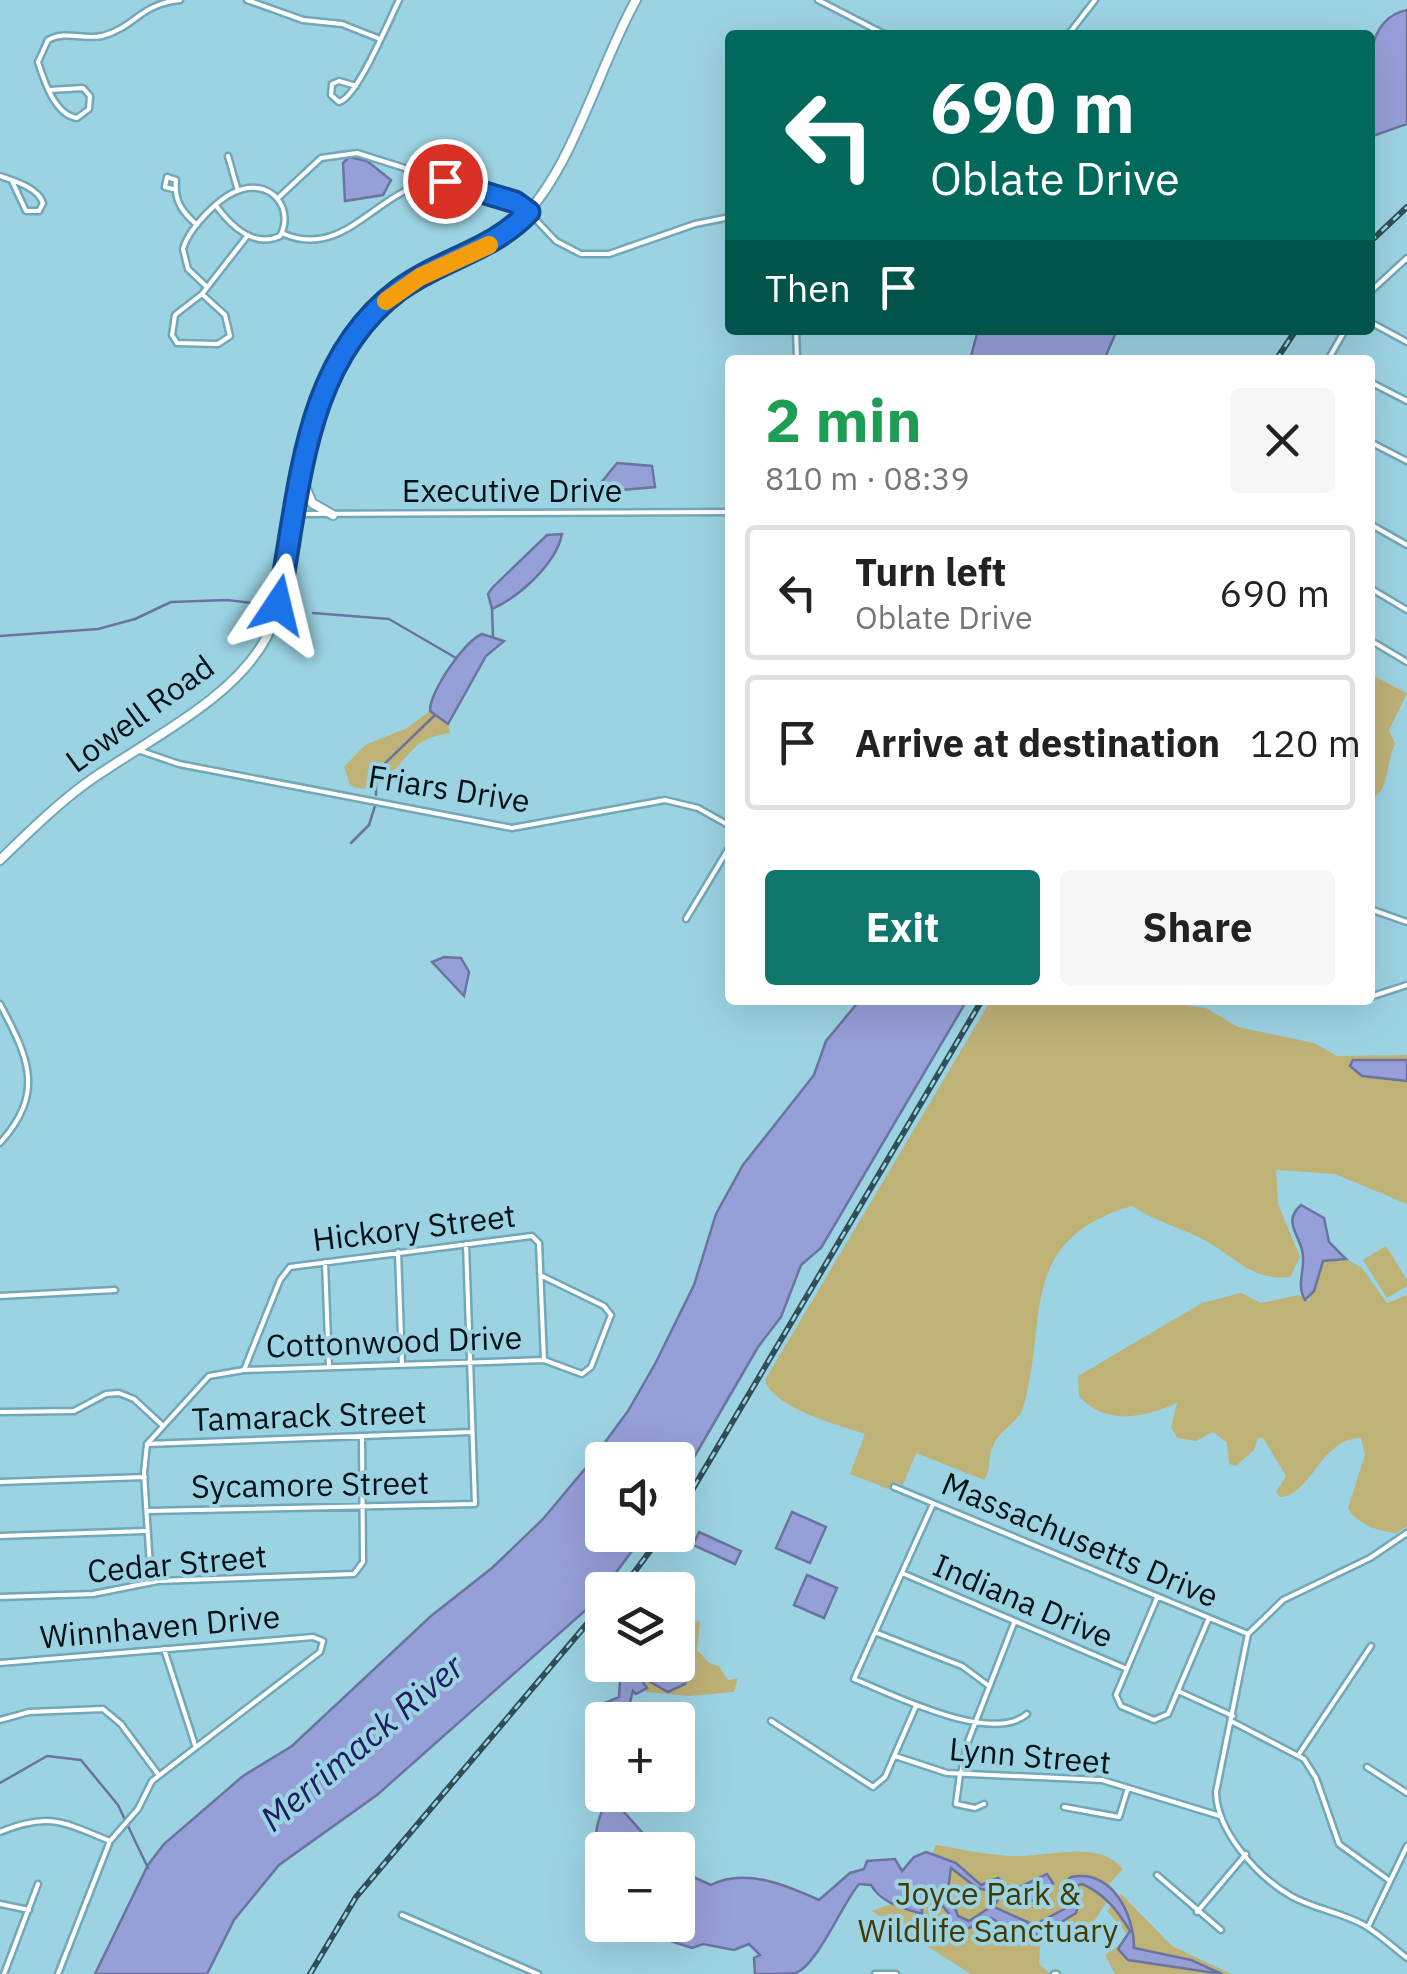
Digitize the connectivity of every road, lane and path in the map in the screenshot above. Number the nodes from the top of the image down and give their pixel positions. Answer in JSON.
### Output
{"nodes":[{"id":1,"x":180,"y":0,"type":"edge"},
{"id":2,"x":247,"y":0,"type":"edge"},
{"id":3,"x":399,"y":0,"type":"edge"},
{"id":4,"x":636,"y":0,"type":"edge"},
{"id":5,"x":818,"y":0,"type":"edge"},
{"id":6,"x":1095,"y":0,"type":"edge"},
{"id":7,"x":876,"y":30,"type":"edge"},
{"id":8,"x":1072,"y":30,"type":"edge"},
{"id":9,"x":380,"y":39,"type":"junction"},
{"id":10,"x":356,"y":86,"type":"junction"},
{"id":11,"x":50,"y":90,"type":"junction"},
{"id":12,"x":228,"y":156,"type":"dead end"},
{"id":13,"x":428,"y":174,"type":"junction"},
{"id":14,"x":0,"y":176,"type":"edge"},
{"id":15,"x":12,"y":181,"type":"junction"},
{"id":16,"x":424,"y":184,"type":"junction"},
{"id":17,"x":173,"y":189,"type":"dead end"},
{"id":18,"x":238,"y":191,"type":"junction"},
{"id":19,"x":278,"y":198,"type":"junction"},
{"id":20,"x":217,"y":207,"type":"junction"},
{"id":21,"x":529,"y":212,"type":"junction"},
{"id":22,"x":725,"y":218,"type":"edge"},
{"id":23,"x":197,"y":225,"type":"junction"},
{"id":24,"x":283,"y":233,"type":"junction"},
{"id":25,"x":248,"y":236,"type":"junction"},
{"id":26,"x":1407,"y":258,"type":"edge"},
{"id":27,"x":1401,"y":263,"type":"junction"},
{"id":28,"x":1407,"y":271,"type":"edge"},
{"id":29,"x":207,"y":287,"type":"junction"},
{"id":30,"x":1375,"y":287,"type":"edge"},
{"id":31,"x":202,"y":294,"type":"junction"},
{"id":32,"x":1375,"y":325,"type":"edge"},
{"id":33,"x":1407,"y":342,"type":"edge"},
{"id":34,"x":1375,"y":385,"type":"edge"},
{"id":35,"x":1407,"y":402,"type":"edge"},
{"id":36,"x":1375,"y":445,"type":"edge"},
{"id":37,"x":1407,"y":462,"type":"edge"},
{"id":38,"x":302,"y":475,"type":"junction"},
{"id":39,"x":725,"y":512,"type":"edge"},
{"id":40,"x":294,"y":514,"type":"junction"},
{"id":41,"x":333,"y":515,"type":"junction"},
{"id":42,"x":1375,"y":527,"type":"edge"},
{"id":43,"x":1407,"y":545,"type":"edge"},
{"id":44,"x":1375,"y":591,"type":"edge"},
{"id":45,"x":1407,"y":610,"type":"edge"},
{"id":46,"x":1375,"y":643,"type":"edge"},
{"id":47,"x":1407,"y":662,"type":"edge"},
{"id":48,"x":153,"y":740,"type":"junction"},
{"id":49,"x":136,"y":750,"type":"junction"},
{"id":50,"x":158,"y":754,"type":"junction"},
{"id":51,"x":725,"y":823,"type":"edge"},
{"id":52,"x":725,"y":854,"type":"edge"},
{"id":53,"x":0,"y":860,"type":"edge"},
{"id":54,"x":1375,"y":911,"type":"edge"},
{"id":55,"x":686,"y":919,"type":"dead end"},
{"id":56,"x":1407,"y":922,"type":"edge"},
{"id":57,"x":1407,"y":985,"type":"edge"},
{"id":58,"x":1375,"y":996,"type":"edge"},
{"id":59,"x":0,"y":1004,"type":"edge"},
{"id":60,"x":0,"y":1143,"type":"edge"},
{"id":61,"x":466,"y":1244,"type":"junction"},
{"id":62,"x":398,"y":1252,"type":"junction"},
{"id":63,"x":325,"y":1261,"type":"junction"},
{"id":64,"x":542,"y":1276,"type":"junction"},
{"id":65,"x":115,"y":1290,"type":"dead end"},
{"id":66,"x":0,"y":1296,"type":"edge"},
{"id":67,"x":544,"y":1360,"type":"junction"},
{"id":68,"x":470,"y":1362,"type":"junction"},
{"id":69,"x":402,"y":1365,"type":"junction"},
{"id":70,"x":329,"y":1367,"type":"junction"},
{"id":71,"x":244,"y":1370,"type":"junction"},
{"id":72,"x":0,"y":1412,"type":"edge"},
{"id":73,"x":162,"y":1425,"type":"junction"},
{"id":74,"x":472,"y":1432,"type":"junction"},
{"id":75,"x":362,"y":1436,"type":"junction"},
{"id":76,"x":147,"y":1444,"type":"junction"},
{"id":77,"x":144,"y":1477,"type":"junction"},
{"id":78,"x":0,"y":1482,"type":"edge"},
{"id":79,"x":894,"y":1487,"type":"dead end"},
{"id":80,"x":934,"y":1504,"type":"junction"},
{"id":81,"x":362,"y":1506,"type":"junction"},
{"id":82,"x":147,"y":1511,"type":"junction"},
{"id":83,"x":147,"y":1530,"type":"junction"},
{"id":84,"x":1407,"y":1533,"type":"edge"},
{"id":85,"x":0,"y":1536,"type":"edge"},
{"id":86,"x":902,"y":1574,"type":"junction"},
{"id":87,"x":150,"y":1582,"type":"junction"},
{"id":88,"x":0,"y":1597,"type":"edge"},
{"id":89,"x":1158,"y":1597,"type":"junction"},
{"id":90,"x":1209,"y":1618,"type":"junction"},
{"id":91,"x":1015,"y":1622,"type":"junction"},
{"id":92,"x":875,"y":1632,"type":"junction"},
{"id":93,"x":1248,"y":1634,"type":"junction"},
{"id":94,"x":1371,"y":1646,"type":"dead end"},
{"id":95,"x":164,"y":1649,"type":"junction"},
{"id":96,"x":0,"y":1663,"type":"edge"},
{"id":97,"x":1126,"y":1670,"type":"junction"},
{"id":98,"x":989,"y":1686,"type":"junction"},
{"id":99,"x":1178,"y":1691,"type":"junction"},
{"id":100,"x":916,"y":1704,"type":"junction"},
{"id":101,"x":1027,"y":1714,"type":"dead end"},
{"id":102,"x":1232,"y":1718,"type":"junction"},
{"id":103,"x":0,"y":1720,"type":"edge"},
{"id":104,"x":975,"y":1721,"type":"junction"},
{"id":105,"x":771,"y":1722,"type":"dead end"},
{"id":106,"x":195,"y":1745,"type":"junction"},
{"id":107,"x":1298,"y":1754,"type":"junction"},
{"id":108,"x":895,"y":1756,"type":"junction"},
{"id":109,"x":1367,"y":1767,"type":"dead end"},
{"id":110,"x":158,"y":1774,"type":"junction"},
{"id":111,"x":960,"y":1774,"type":"junction"},
{"id":112,"x":1128,"y":1788,"type":"junction"},
{"id":113,"x":1407,"y":1793,"type":"edge"},
{"id":114,"x":984,"y":1804,"type":"dead end"},
{"id":115,"x":1064,"y":1807,"type":"dead end"},
{"id":116,"x":1220,"y":1816,"type":"junction"},
{"id":117,"x":0,"y":1832,"type":"edge"},
{"id":118,"x":110,"y":1841,"type":"junction"},
{"id":119,"x":1407,"y":1846,"type":"edge"},
{"id":120,"x":1246,"y":1854,"type":"junction"},
{"id":121,"x":1156,"y":1876,"type":"dead end"},
{"id":122,"x":1390,"y":1881,"type":"junction"},
{"id":123,"x":38,"y":1884,"type":"dead end"},
{"id":124,"x":0,"y":1904,"type":"edge"},
{"id":125,"x":28,"y":1910,"type":"junction"},
{"id":126,"x":1198,"y":1912,"type":"junction"},
{"id":127,"x":402,"y":1915,"type":"dead end"},
{"id":128,"x":1368,"y":1927,"type":"junction"},
{"id":129,"x":1221,"y":1930,"type":"dead end"},
{"id":130,"x":0,"y":1956,"type":"edge"},
{"id":131,"x":10,"y":1958,"type":"junction"},
{"id":132,"x":1407,"y":1958,"type":"edge"},
{"id":133,"x":4,"y":1974,"type":"edge"},
{"id":134,"x":58,"y":1974,"type":"edge"},
{"id":135,"x":538,"y":1974,"type":"edge"},
{"id":136,"x":875,"y":1974,"type":"edge"},
{"id":137,"x":896,"y":1974,"type":"edge"}],
"edges":[{"from":1,"to":11,"type":"street"},
{"from":2,"to":9,"type":"street"},
{"from":3,"to":9,"type":"street"},
{"from":4,"to":21,"type":"main road","name":"Lowell Road"},
{"from":5,"to":7,"type":"street"},
{"from":6,"to":8,"type":"street"},
{"from":9,"to":10,"type":"street"},
{"from":10,"to":10,"type":"street"},
{"from":11,"to":11,"type":"street"},
{"from":12,"to":18,"type":"street"},
{"from":13,"to":16,"type":"street"},
{"from":13,"to":19,"type":"street"},
{"from":13,"to":21,"type":"street"},
{"from":14,"to":15,"type":"street"},
{"from":15,"to":15,"type":"street"},
{"from":16,"to":21,"type":"street"},
{"from":16,"to":24,"type":"street"},
{"from":17,"to":23,"type":"street"},
{"from":18,"to":19,"type":"street"},
{"from":18,"to":20,"type":"street"},
{"from":19,"to":24,"type":"street"},
{"from":20,"to":23,"type":"street"},
{"from":20,"to":25,"type":"street"},
{"from":21,"to":22,"type":"street"},
{"from":21,"to":38,"type":"main road","name":"Lowell Road"},
{"from":23,"to":29,"type":"street"},
{"from":24,"to":25,"type":"street"},
{"from":25,"to":29,"type":"street"},
{"from":26,"to":27,"type":"street"},
{"from":27,"to":28,"type":"street"},
{"from":27,"to":30,"type":"street"},
{"from":29,"to":31,"type":"street"},
{"from":31,"to":31,"type":"street"},
{"from":32,"to":33,"type":"street"},
{"from":34,"to":35,"type":"street"},
{"from":36,"to":37,"type":"street"},
{"from":38,"to":40,"type":"main road","name":"Lowell Road"},
{"from":38,"to":41,"type":"main road"},
{"from":39,"to":41,"type":"street","name":"Executive Drive"},
{"from":40,"to":41,"type":"street","name":"Executive Drive"},
{"from":40,"to":48,"type":"main road","name":"Lowell Road"},
{"from":42,"to":43,"type":"street"},
{"from":44,"to":45,"type":"street"},
{"from":46,"to":47,"type":"street"},
{"from":48,"to":49,"type":"main road","name":"Lowell Road"},
{"from":48,"to":50,"type":"street"},
{"from":49,"to":50,"type":"street","name":"Friars Drive"},
{"from":49,"to":53,"type":"main road","name":"Lowell Road"},
{"from":50,"to":51,"type":"street","name":"Friars Drive"},
{"from":52,"to":55,"type":"street"},
{"from":54,"to":56,"type":"street"},
{"from":57,"to":58,"type":"street"},
{"from":59,"to":60,"type":"street"},
{"from":61,"to":62,"type":"street","name":"Hickory Street"},
{"from":61,"to":64,"type":"street","name":"Hickory Street"},
{"from":61,"to":68,"type":"street"},
{"from":62,"to":63,"type":"street","name":"Hickory Street"},
{"from":62,"to":69,"type":"street"},
{"from":63,"to":70,"type":"street"},
{"from":63,"to":71,"type":"street","name":"Hickory Street"},
{"from":64,"to":67,"type":"street"},
{"from":64,"to":67,"type":"street","name":"Cottonwood Drive"},
{"from":65,"to":66,"type":"street"},
{"from":67,"to":68,"type":"street","name":"Cottonwood Drive"},
{"from":68,"to":69,"type":"street","name":"Cottonwood Drive"},
{"from":68,"to":74,"type":"street"},
{"from":69,"to":70,"type":"street","name":"Cottonwood Drive"},
{"from":70,"to":71,"type":"street","name":"Cottonwood Drive"},
{"from":71,"to":73,"type":"street","name":"Cottonwood Drive"},
{"from":72,"to":73,"type":"street"},
{"from":73,"to":76,"type":"street","name":"Cottonwood Drive"},
{"from":74,"to":75,"type":"street","name":"Tamarack Street"},
{"from":74,"to":81,"type":"street","name":"Sycamore Street"},
{"from":75,"to":76,"type":"street","name":"Tamarack Street"},
{"from":75,"to":81,"type":"street"},
{"from":76,"to":77,"type":"street"},
{"from":77,"to":78,"type":"street"},
{"from":77,"to":82,"type":"street"},
{"from":79,"to":80,"type":"street","name":"Massachusetts Drive"},
{"from":80,"to":86,"type":"street"},
{"from":80,"to":89,"type":"street","name":"Massachusetts Drive"},
{"from":81,"to":82,"type":"street","name":"Sycamore Street"},
{"from":81,"to":87,"type":"street","name":"Cedar Street"},
{"from":82,"to":83,"type":"street"},
{"from":83,"to":85,"type":"street"},
{"from":83,"to":87,"type":"street"},
{"from":84,"to":93,"type":"street"},
{"from":86,"to":91,"type":"street","name":"Indiana Drive"},
{"from":86,"to":92,"type":"street"},
{"from":87,"to":88,"type":"street","name":"Cedar Street"},
{"from":89,"to":90,"type":"street","name":"Massachusetts Drive"},
{"from":89,"to":97,"type":"street"},
{"from":90,"to":93,"type":"street","name":"Massachusetts Drive"},
{"from":90,"to":99,"type":"street"},
{"from":91,"to":97,"type":"street","name":"Indiana Drive"},
{"from":91,"to":98,"type":"street"},
{"from":92,"to":98,"type":"street"},
{"from":92,"to":100,"type":"street"},
{"from":93,"to":102,"type":"street"},
{"from":94,"to":107,"type":"street"},
{"from":95,"to":96,"type":"street","name":"Winnhaven Drive"},
{"from":95,"to":106,"type":"street"},
{"from":95,"to":106,"type":"street","name":"Winnhaven Drive"},
{"from":97,"to":99,"type":"street"},
{"from":98,"to":104,"type":"street"},
{"from":99,"to":102,"type":"street"},
{"from":100,"to":104,"type":"street"},
{"from":100,"to":108,"type":"street"},
{"from":101,"to":104,"type":"street"},
{"from":102,"to":107,"type":"street"},
{"from":102,"to":116,"type":"street"},
{"from":103,"to":110,"type":"street"},
{"from":104,"to":111,"type":"street"},
{"from":105,"to":108,"type":"street"},
{"from":106,"to":110,"type":"street"},
{"from":107,"to":122,"type":"street"},
{"from":108,"to":111,"type":"street","name":"Lynn Street"},
{"from":109,"to":113,"type":"street"},
{"from":110,"to":118,"type":"street"},
{"from":111,"to":112,"type":"street","name":"Lynn Street"},
{"from":111,"to":114,"type":"street"},
{"from":112,"to":115,"type":"street"},
{"from":112,"to":116,"type":"street","name":"Lynn Street"},
{"from":116,"to":120,"type":"street"},
{"from":117,"to":118,"type":"street"},
{"from":118,"to":134,"type":"street"},
{"from":119,"to":122,"type":"street"},
{"from":120,"to":126,"type":"street"},
{"from":120,"to":128,"type":"street"},
{"from":121,"to":126,"type":"street"},
{"from":122,"to":128,"type":"street"},
{"from":123,"to":125,"type":"street"},
{"from":124,"to":125,"type":"street"},
{"from":125,"to":131,"type":"street"},
{"from":126,"to":129,"type":"street"},
{"from":127,"to":135,"type":"street"},
{"from":128,"to":132,"type":"street"},
{"from":130,"to":131,"type":"street"},
{"from":131,"to":133,"type":"street"},
{"from":136,"to":137,"type":"street"}]}
